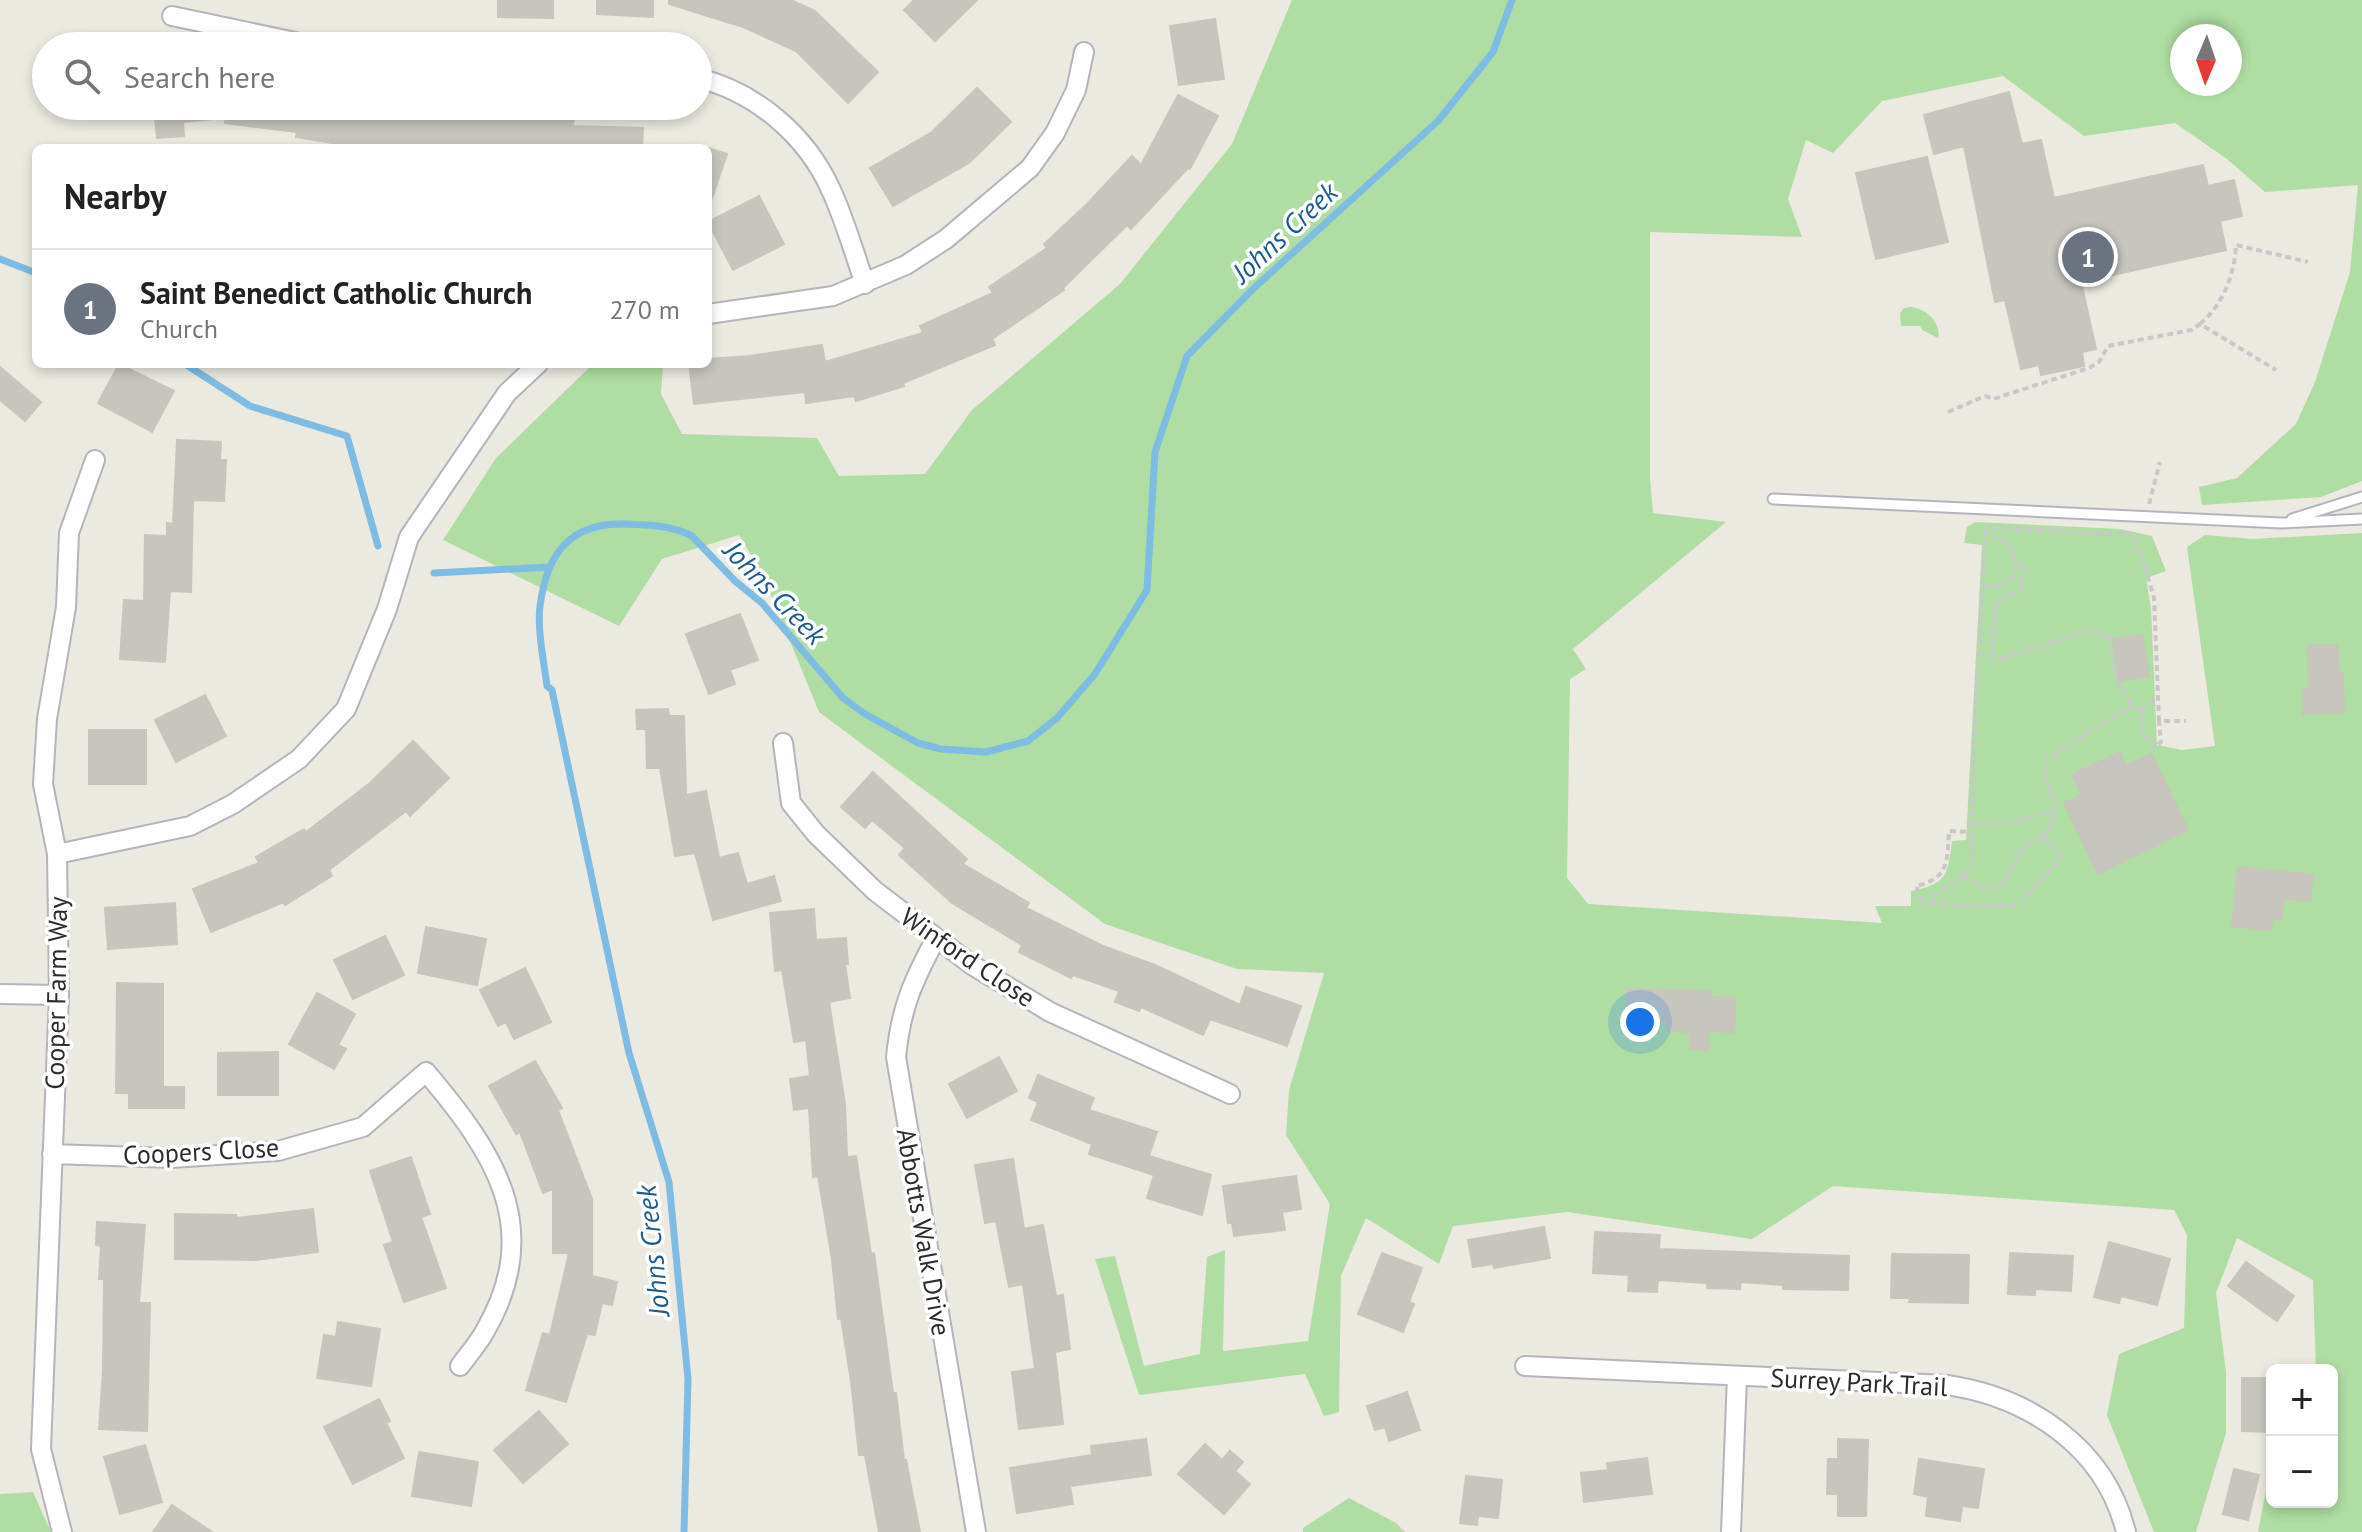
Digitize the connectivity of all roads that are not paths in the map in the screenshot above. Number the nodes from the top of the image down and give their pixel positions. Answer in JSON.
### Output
{"nodes":[{"id":1,"x":172,"y":16,"type":"dead end"},
{"id":2,"x":248,"y":32,"type":"edge"},
{"id":3,"x":1084,"y":52,"type":"dead end"},
{"id":4,"x":712,"y":82,"type":"edge"},
{"id":5,"x":865,"y":284,"type":"junction"},
{"id":6,"x":712,"y":313,"type":"edge"},
{"id":7,"x":534,"y":368,"type":"edge"},
{"id":8,"x":95,"y":460,"type":"dead end"},
{"id":9,"x":2362,"y":497,"type":"edge"},
{"id":10,"x":1773,"y":499,"type":"dead end"},
{"id":11,"x":2362,"y":519,"type":"edge"},
{"id":12,"x":2281,"y":523,"type":"junction"},
{"id":13,"x":783,"y":743,"type":"dead end"},
{"id":14,"x":57,"y":854,"type":"junction"},
{"id":15,"x":936,"y":938,"type":"junction"},
{"id":16,"x":0,"y":994,"type":"edge"},
{"id":17,"x":59,"y":995,"type":"junction"},
{"id":18,"x":1230,"y":1094,"type":"dead end"},
{"id":19,"x":52,"y":1154,"type":"junction"},
{"id":20,"x":460,"y":1366,"type":"dead end"},
{"id":21,"x":1525,"y":1366,"type":"dead end"},
{"id":22,"x":1737,"y":1376,"type":"junction"},
{"id":23,"x":62,"y":1532,"type":"edge"},
{"id":24,"x":976,"y":1532,"type":"edge"},
{"id":25,"x":1731,"y":1532,"type":"edge"},
{"id":26,"x":2126,"y":1532,"type":"edge"}],
"edges":[{"from":1,"to":2,"type":"street"},
{"from":3,"to":5,"type":"street"},
{"from":4,"to":5,"type":"street"},
{"from":5,"to":6,"type":"street"},
{"from":7,"to":14,"type":"street"},
{"from":8,"to":14,"type":"street","name":"Cooper Farm Way"},
{"from":9,"to":12,"type":"lane"},
{"from":10,"to":12,"type":"lane"},
{"from":11,"to":12,"type":"lane"},
{"from":13,"to":15,"type":"street","name":"Winford Close"},
{"from":14,"to":17,"type":"street","name":"Cooper Farm Way"},
{"from":15,"to":18,"type":"street","name":"Winford Close"},
{"from":15,"to":24,"type":"street","name":"Abbotts Walk Drive"},
{"from":16,"to":17,"type":"street"},
{"from":17,"to":19,"type":"street","name":"Cooper Farm Way"},
{"from":19,"to":20,"type":"street","name":"Coopers Close"},
{"from":19,"to":23,"type":"street","name":"Cooper Farm Way"},
{"from":21,"to":22,"type":"street","name":"Surrey Park Trail"},
{"from":22,"to":25,"type":"street"},
{"from":22,"to":26,"type":"street","name":"Surrey Park Trail"}]}
